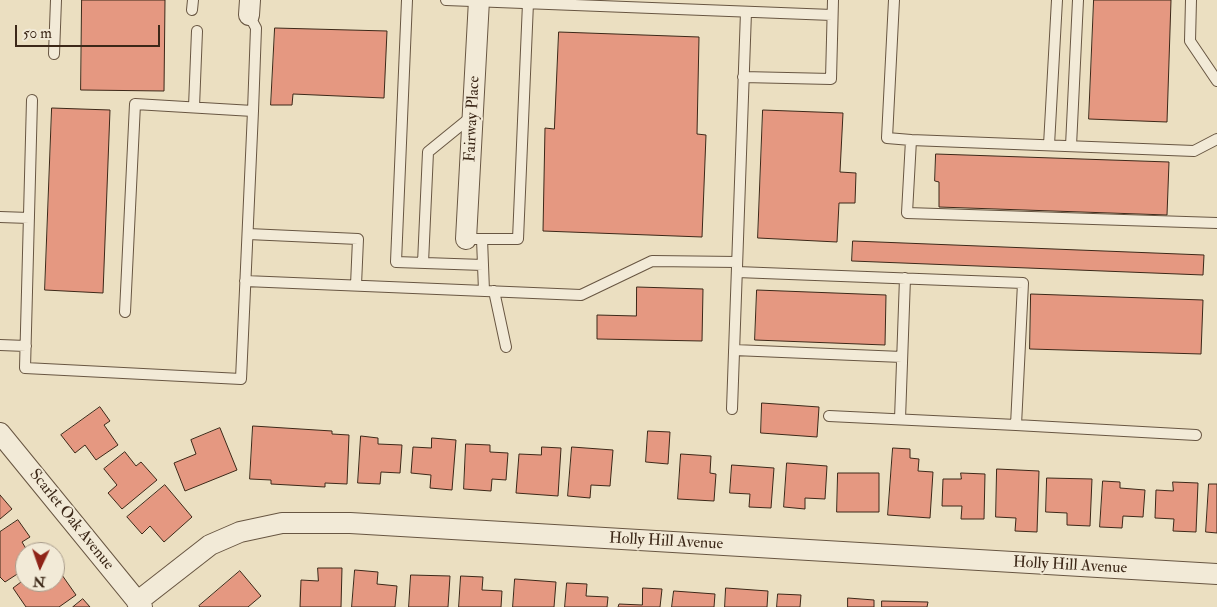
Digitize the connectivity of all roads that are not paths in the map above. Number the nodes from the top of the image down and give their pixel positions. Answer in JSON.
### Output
{"nodes":[{"id":1,"x":56,"y":0,"type":"edge"},
{"id":2,"x":407,"y":0,"type":"edge"},
{"id":3,"x":446,"y":0,"type":"edge"},
{"id":4,"x":479,"y":0,"type":"edge"},
{"id":5,"x":833,"y":0,"type":"edge"},
{"id":6,"x":894,"y":0,"type":"edge"},
{"id":7,"x":1057,"y":0,"type":"edge"},
{"id":8,"x":1078,"y":0,"type":"edge"},
{"id":9,"x":1191,"y":0,"type":"edge"},
{"id":10,"x":528,"y":3,"type":"junction"},
{"id":11,"x":702,"y":5,"type":"edge"},
{"id":12,"x":249,"y":8,"type":"edge"},
{"id":13,"x":746,"y":12,"type":"junction"},
{"id":14,"x":832,"y":16,"type":"junction"},
{"id":15,"x":197,"y":31,"type":"dead end"},
{"id":16,"x":54,"y":54,"type":"dead end"},
{"id":17,"x":743,"y":77,"type":"junction"},
{"id":18,"x":1217,"y":81,"type":"edge"},
{"id":19,"x":32,"y":100,"type":"dead end"},
{"id":20,"x":194,"y":108,"type":"junction"},
{"id":21,"x":253,"y":110,"type":"junction"},
{"id":22,"x":473,"y":115,"type":"junction"},
{"id":23,"x":1217,"y":139,"type":"edge"},
{"id":24,"x":911,"y":140,"type":"junction"},
{"id":25,"x":1049,"y":146,"type":"junction"},
{"id":26,"x":1071,"y":146,"type":"junction"},
{"id":27,"x":0,"y":217,"type":"edge"},
{"id":28,"x":29,"y":218,"type":"junction"},
{"id":29,"x":1217,"y":223,"type":"edge"},
{"id":30,"x":248,"y":234,"type":"junction"},
{"id":31,"x":474,"y":239,"type":"junction"},
{"id":32,"x":423,"y":263,"type":"junction"},
{"id":33,"x":483,"y":265,"type":"junction"},
{"id":34,"x":737,"y":267,"type":"junction"},
{"id":35,"x":905,"y":278,"type":"junction"},
{"id":36,"x":246,"y":281,"type":"junction"},
{"id":37,"x":356,"y":286,"type":"junction"},
{"id":38,"x":489,"y":291,"type":"junction"},
{"id":39,"x":125,"y":312,"type":"dead end"},
{"id":40,"x":0,"y":345,"type":"edge"},
{"id":41,"x":26,"y":346,"type":"junction"},
{"id":42,"x":506,"y":347,"type":"dead end"},
{"id":43,"x":734,"y":350,"type":"junction"},
{"id":44,"x":902,"y":357,"type":"junction"},
{"id":45,"x":732,"y":409,"type":"dead end"},
{"id":46,"x":828,"y":416,"type":"dead end"},
{"id":47,"x":900,"y":419,"type":"junction"},
{"id":48,"x":1016,"y":425,"type":"junction"},
{"id":49,"x":0,"y":432,"type":"edge"},
{"id":50,"x":1196,"y":435,"type":"dead end"},
{"id":51,"x":1217,"y":574,"type":"edge"},
{"id":52,"x":139,"y":604,"type":"edge"}],
"edges":[{"from":1,"to":16,"type":"lane"},
{"from":2,"to":32,"type":"lane"},
{"from":3,"to":4,"type":"lane"},
{"from":4,"to":10,"type":"lane"},
{"from":4,"to":22,"type":"street","name":"Fairway Place"},
{"from":5,"to":14,"type":"lane"},
{"from":6,"to":24,"type":"lane"},
{"from":7,"to":25,"type":"lane"},
{"from":8,"to":26,"type":"lane"},
{"from":9,"to":18,"type":"lane"},
{"from":10,"to":11,"type":"lane"},
{"from":10,"to":31,"type":"lane"},
{"from":11,"to":13,"type":"lane"},
{"from":12,"to":21,"type":"lane"},
{"from":13,"to":14,"type":"lane"},
{"from":13,"to":17,"type":"lane"},
{"from":14,"to":17,"type":"lane"},
{"from":15,"to":20,"type":"lane"},
{"from":17,"to":34,"type":"lane"},
{"from":19,"to":28,"type":"lane"},
{"from":20,"to":21,"type":"lane"},
{"from":20,"to":39,"type":"lane"},
{"from":21,"to":30,"type":"lane"},
{"from":22,"to":31,"type":"street","name":"Fairway Place"},
{"from":22,"to":32,"type":"lane"},
{"from":23,"to":26,"type":"lane"},
{"from":24,"to":25,"type":"lane"},
{"from":24,"to":29,"type":"lane"},
{"from":25,"to":26,"type":"lane"},
{"from":27,"to":28,"type":"lane"},
{"from":28,"to":41,"type":"lane"},
{"from":30,"to":36,"type":"lane"},
{"from":30,"to":37,"type":"lane"},
{"from":31,"to":33,"type":"lane"},
{"from":32,"to":33,"type":"lane"},
{"from":33,"to":38,"type":"lane"},
{"from":34,"to":35,"type":"lane"},
{"from":34,"to":38,"type":"lane"},
{"from":34,"to":43,"type":"lane"},
{"from":35,"to":44,"type":"lane"},
{"from":35,"to":48,"type":"lane"},
{"from":36,"to":37,"type":"lane"},
{"from":36,"to":41,"type":"lane"},
{"from":37,"to":38,"type":"lane"},
{"from":38,"to":42,"type":"lane"},
{"from":40,"to":41,"type":"lane"},
{"from":43,"to":44,"type":"lane"},
{"from":43,"to":45,"type":"lane"},
{"from":44,"to":47,"type":"lane"},
{"from":46,"to":47,"type":"lane"},
{"from":47,"to":48,"type":"lane"},
{"from":48,"to":50,"type":"lane"},
{"from":49,"to":52,"type":"street","name":"Scarlet Oak Avenue"},
{"from":51,"to":52,"type":"street","name":"Holly Hill Avenue"}]}
